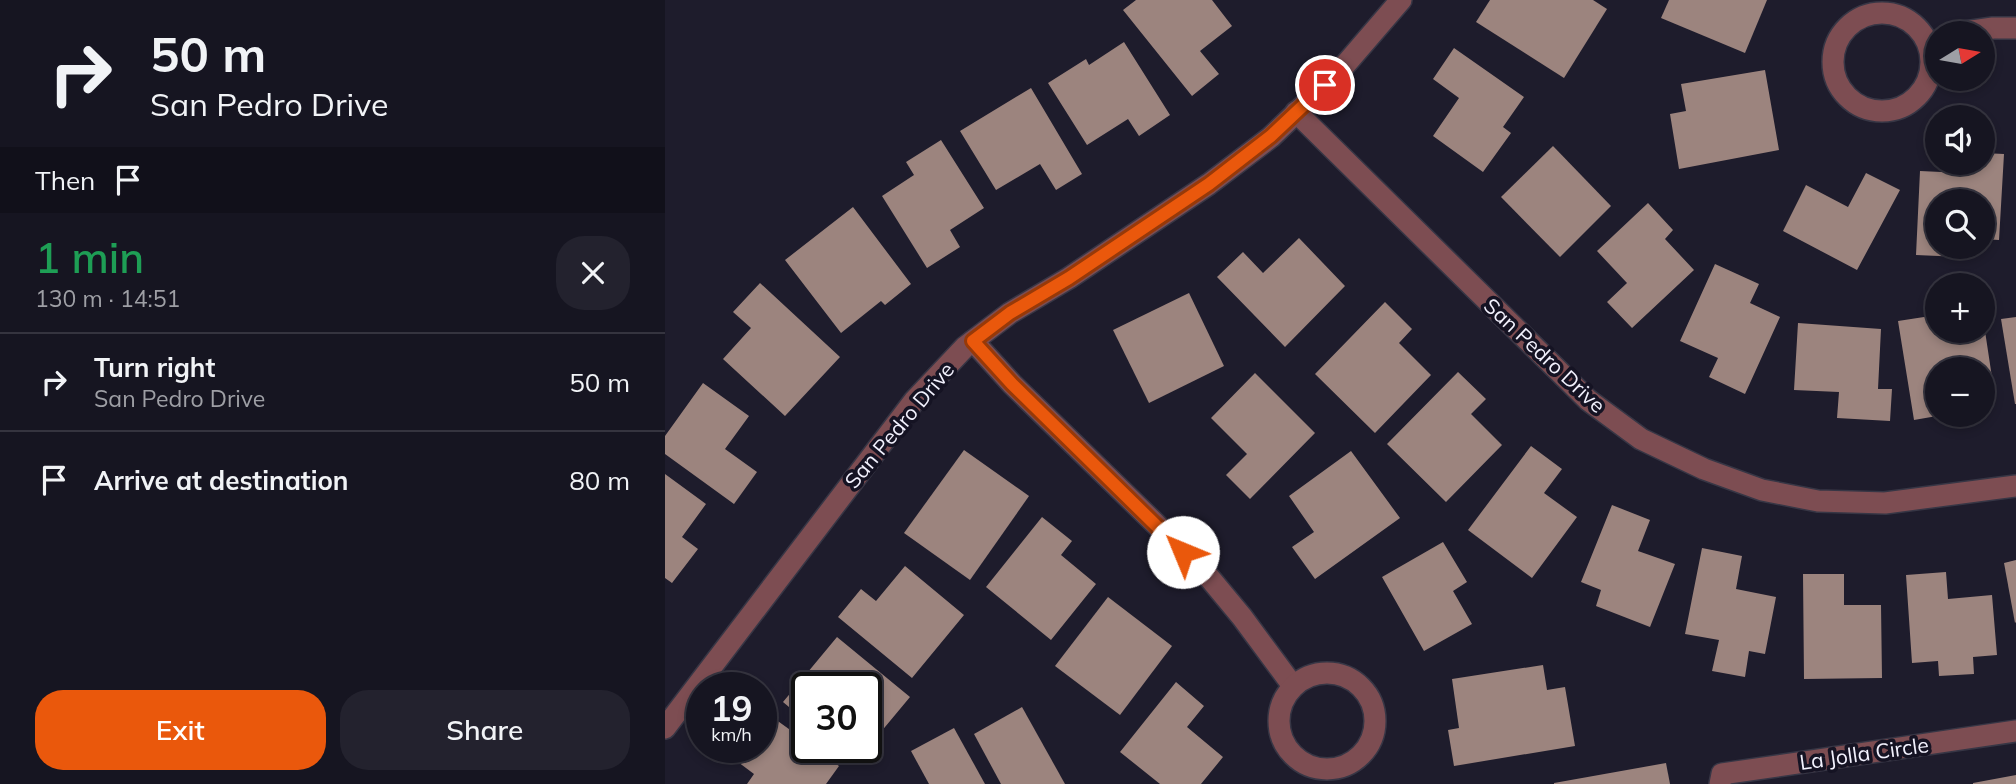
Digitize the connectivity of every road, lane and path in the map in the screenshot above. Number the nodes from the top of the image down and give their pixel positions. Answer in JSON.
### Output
{"nodes":[{"id":1,"x":1401,"y":0,"type":"edge"},
{"id":2,"x":1995,"y":27,"type":"edge"},
{"id":3,"x":2016,"y":29,"type":"edge"},
{"id":4,"x":1932,"y":41,"type":"edge"},
{"id":5,"x":1296,"y":112,"type":"junction"},
{"id":6,"x":973,"y":341,"type":"junction"},
{"id":7,"x":2016,"y":486,"type":"edge"},
{"id":8,"x":1293,"y":687,"type":"junction"},
{"id":9,"x":665,"y":728,"type":"edge"},
{"id":10,"x":2016,"y":731,"type":"edge"},
{"id":11,"x":1720,"y":784,"type":"edge"}],
"edges":[{"from":1,"to":5,"type":"street","name":"San Pedro Drive"},
{"from":2,"to":3,"type":"street"},
{"from":4,"to":4,"type":"street"},
{"from":5,"to":6,"type":"street","name":"San Pedro Drive"},
{"from":5,"to":7,"type":"street","name":"San Pedro Drive"},
{"from":6,"to":8,"type":"street"},
{"from":6,"to":9,"type":"street","name":"San Pedro Drive"},
{"from":8,"to":8,"type":"street"},
{"from":10,"to":11,"type":"street","name":"La Jolla Circle"}]}
